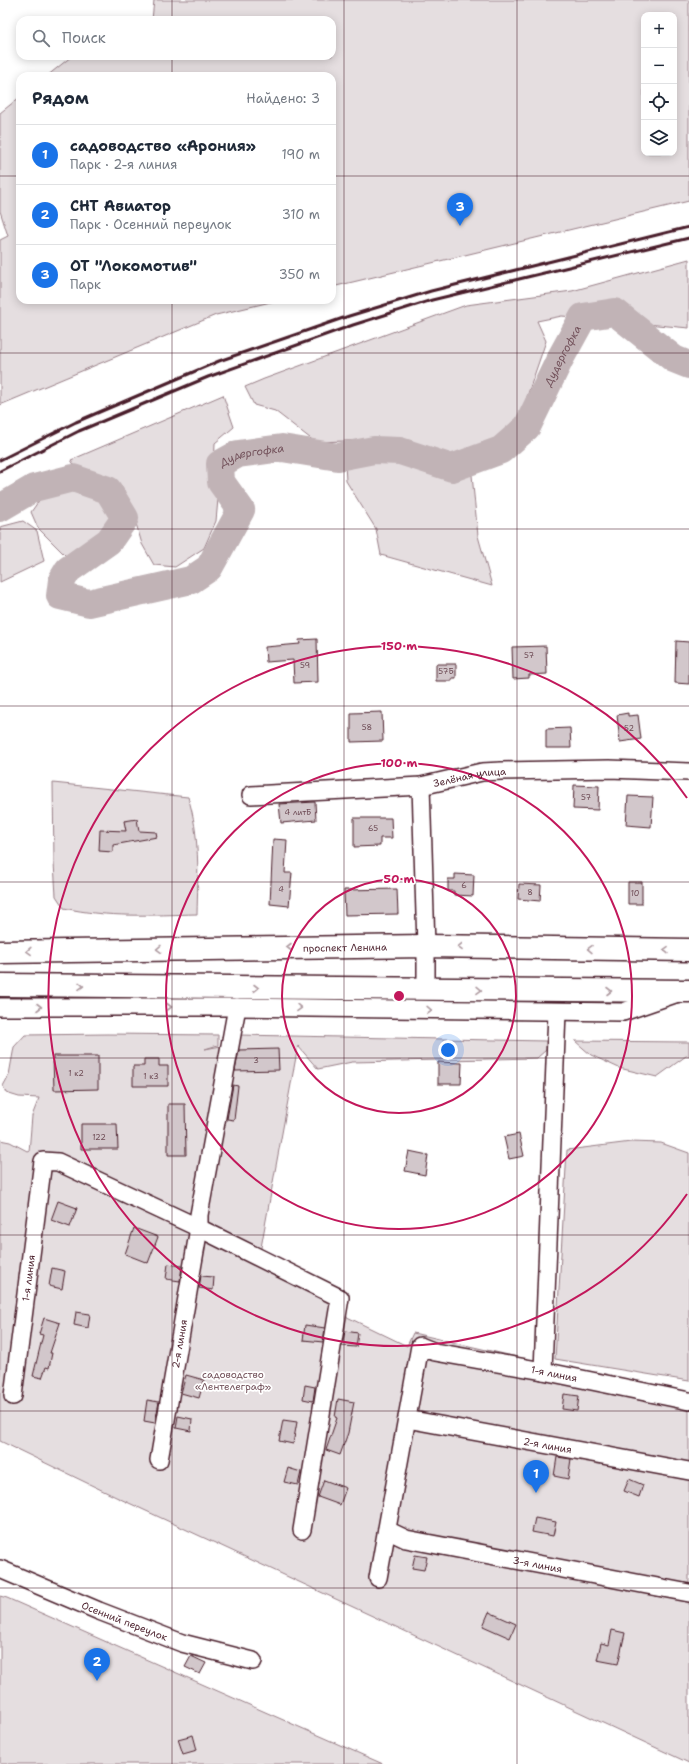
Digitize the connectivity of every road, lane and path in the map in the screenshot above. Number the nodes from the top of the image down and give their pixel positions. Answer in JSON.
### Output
{"nodes":[{"id":1,"x":689,"y":772,"type":"edge"},
{"id":2,"x":421,"y":786,"type":"junction"},
{"id":3,"x":251,"y":795,"type":"dead end"},
{"id":4,"x":426,"y":946,"type":"junction"},
{"id":5,"x":689,"y":950,"type":"edge"},
{"id":6,"x":0,"y":952,"type":"edge"},
{"id":7,"x":0,"y":985,"type":"edge"},
{"id":8,"x":426,"y":989,"type":"junction"},
{"id":9,"x":687,"y":991,"type":"edge"},
{"id":10,"x":0,"y":1007,"type":"edge"},
{"id":11,"x":237,"y":1007,"type":"junction"},
{"id":12,"x":557,"y":1012,"type":"junction"},
{"id":13,"x":199,"y":1228,"type":"junction"},
{"id":14,"x":543,"y":1371,"type":"junction"},
{"id":15,"x":13,"y":1396,"type":"dead end"},
{"id":16,"x":689,"y":1401,"type":"edge"},
{"id":17,"x":407,"y":1418,"type":"junction"},
{"id":18,"x":159,"y":1460,"type":"dead end"},
{"id":19,"x":689,"y":1471,"type":"edge"},
{"id":20,"x":302,"y":1530,"type":"dead end"},
{"id":21,"x":387,"y":1530,"type":"junction"},
{"id":22,"x":0,"y":1569,"type":"edge"},
{"id":23,"x":378,"y":1578,"type":"dead end"},
{"id":24,"x":689,"y":1593,"type":"edge"},
{"id":25,"x":253,"y":1661,"type":"dead end"}],
"edges":[{"from":1,"to":2,"type":"street","name":"Зелёная улица"},
{"from":2,"to":3,"type":"street","name":"Зелёная улица"},
{"from":2,"to":4,"type":"street"},
{"from":5,"to":4,"type":"highway","name":"проспект Ленина","one_way":true},
{"from":4,"to":6,"type":"highway","name":"проспект Ленина","one_way":true},
{"from":4,"to":8,"type":"street"},
{"from":7,"to":8,"type":"highway","one_way":true},
{"from":8,"to":9,"type":"highway","one_way":true},
{"from":9,"to":12,"type":"street"},
{"from":10,"to":11,"type":"street","one_way":true},
{"from":11,"to":12,"type":"street","one_way":true},
{"from":11,"to":13,"type":"street","name":"2-я линия"},
{"from":12,"to":14,"type":"street"},
{"from":13,"to":15,"type":"street","name":"1-я линия"},
{"from":13,"to":18,"type":"street","name":"2-я линия"},
{"from":13,"to":20,"type":"street"},
{"from":14,"to":16,"type":"street","name":"1-я линия"},
{"from":14,"to":17,"type":"street","name":"1-я линия"},
{"from":17,"to":19,"type":"street","name":"2-я линия"},
{"from":17,"to":21,"type":"street"},
{"from":21,"to":23,"type":"street"},
{"from":21,"to":24,"type":"street","name":"3-я линия"},
{"from":22,"to":25,"type":"street","name":"Осенний переулок"}]}
